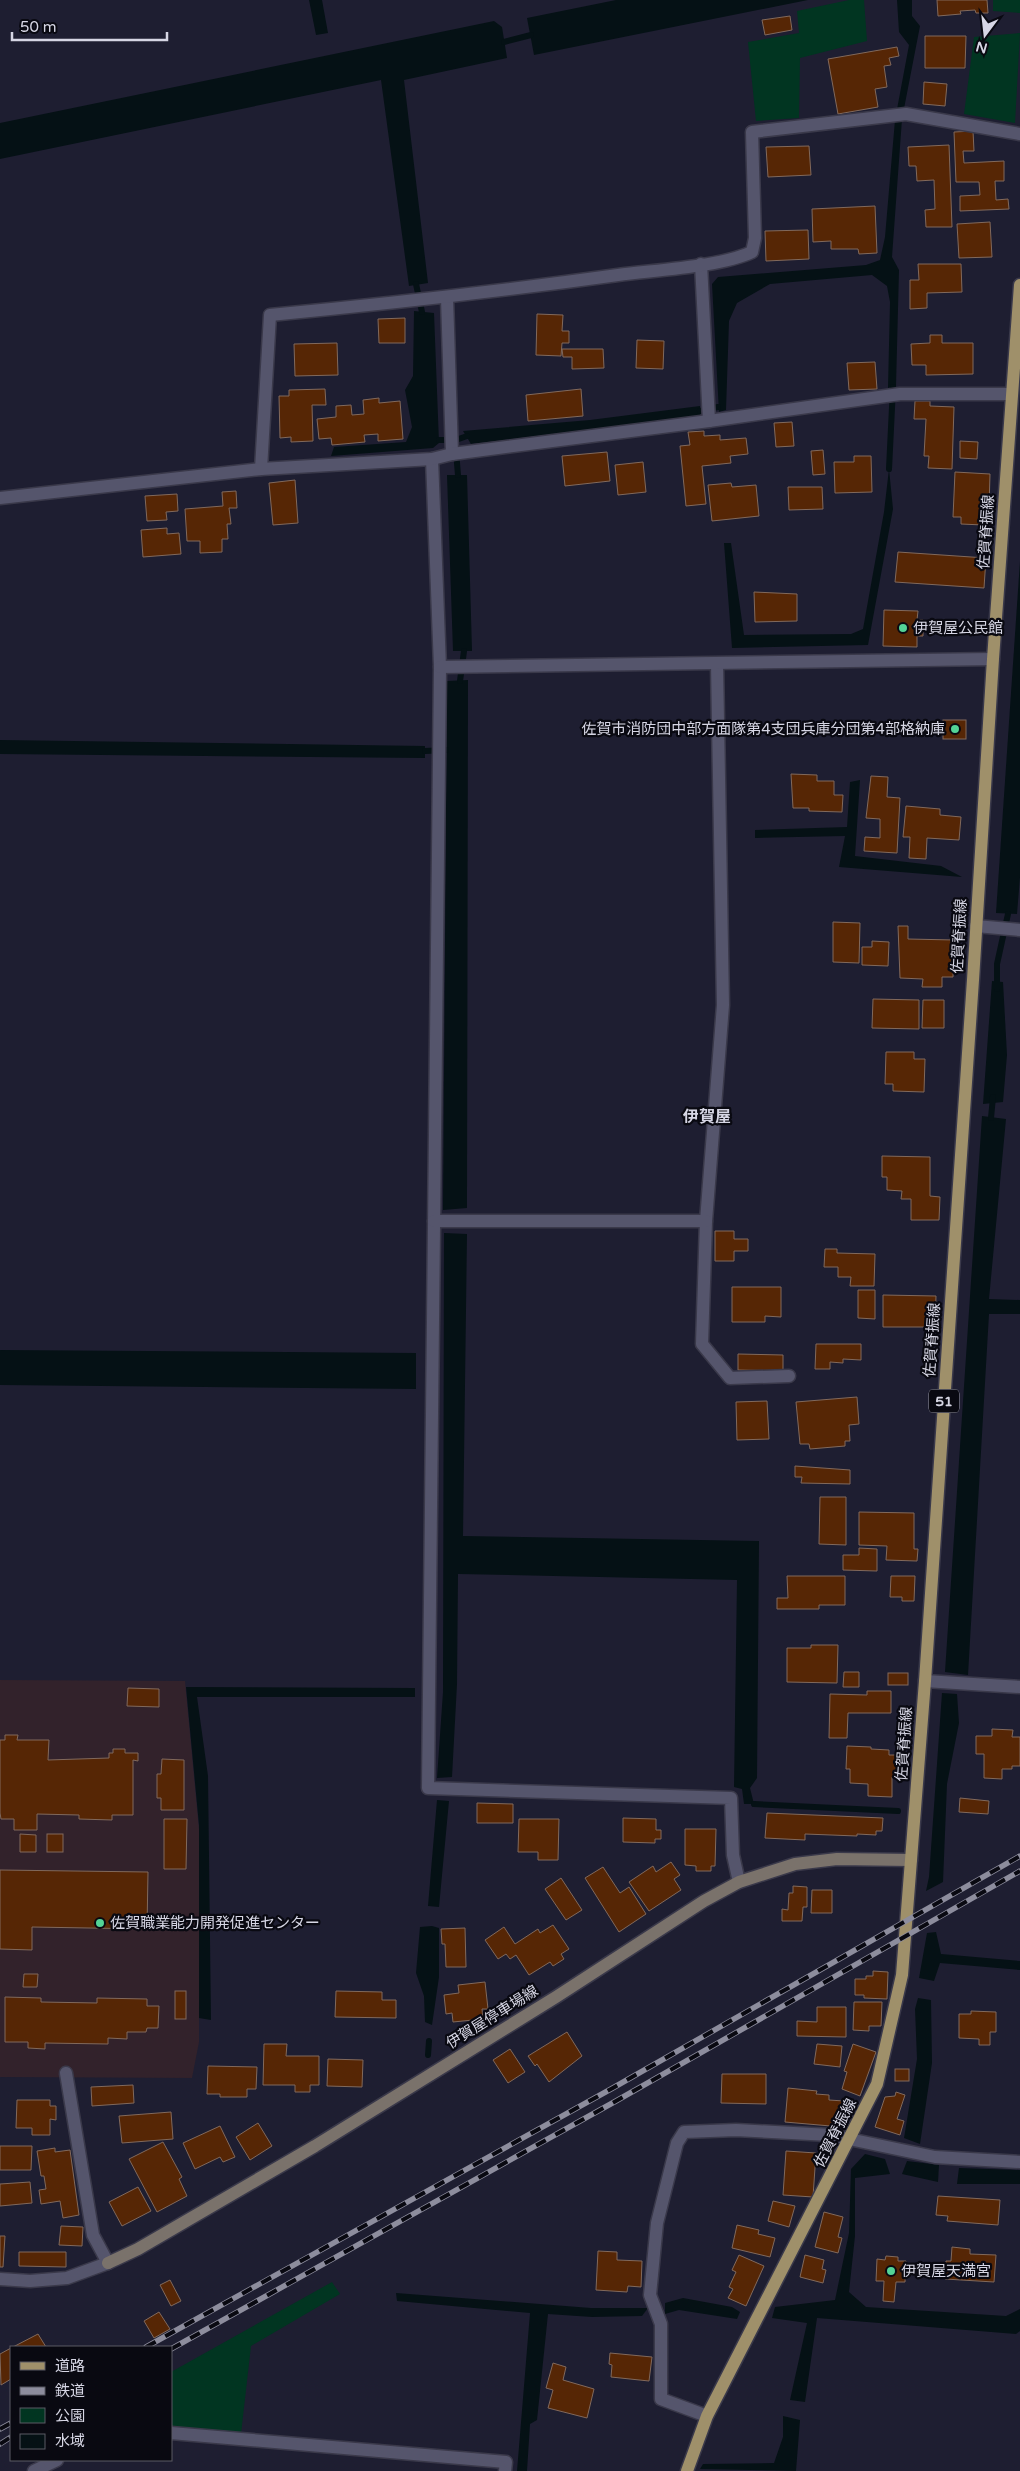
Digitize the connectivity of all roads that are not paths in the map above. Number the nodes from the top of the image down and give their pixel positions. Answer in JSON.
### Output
{"nodes":[{"id":1,"x":1020,"y":134,"type":"edge"},
{"id":2,"x":700,"y":264,"type":"junction"},
{"id":3,"x":1020,"y":284,"type":"edge"},
{"id":4,"x":448,"y":298,"type":"junction"},
{"id":5,"x":1011,"y":394,"type":"junction"},
{"id":6,"x":709,"y":421,"type":"junction"},
{"id":7,"x":452,"y":454,"type":"junction"},
{"id":8,"x":432,"y":459,"type":"junction"},
{"id":9,"x":261,"y":469,"type":"junction"},
{"id":10,"x":0,"y":498,"type":"edge"},
{"id":11,"x":993,"y":659,"type":"junction"},
{"id":12,"x":717,"y":664,"type":"junction"},
{"id":13,"x":446,"y":667,"type":"junction"},
{"id":14,"x":983,"y":926,"type":"junction"},
{"id":15,"x":1018,"y":930,"type":"edge"},
{"id":16,"x":434,"y":1221,"type":"junction"},
{"id":17,"x":706,"y":1221,"type":"junction"},
{"id":18,"x":789,"y":1376,"type":"dead end"},
{"id":19,"x":925,"y":1681,"type":"junction"},
{"id":20,"x":1020,"y":1687,"type":"edge"},
{"id":21,"x":911,"y":1860,"type":"junction"},
{"id":22,"x":739,"y":1882,"type":"junction"},
{"id":23,"x":66,"y":2073,"type":"dead end"},
{"id":24,"x":850,"y":2140,"type":"junction"},
{"id":25,"x":1020,"y":2162,"type":"edge"},
{"id":26,"x":108,"y":2263,"type":"junction"},
{"id":27,"x":0,"y":2279,"type":"edge"},
{"id":28,"x":707,"y":2416,"type":"junction"},
{"id":29,"x":172,"y":2433,"type":"edge"},
{"id":30,"x":55,"y":2461,"type":"edge"},
{"id":31,"x":34,"y":2471,"type":"edge"},
{"id":32,"x":505,"y":2471,"type":"edge"},
{"id":33,"x":688,"y":2471,"type":"edge"}],
"edges":[{"from":1,"to":2,"type":"street"},
{"from":2,"to":4,"type":"street"},
{"from":2,"to":6,"type":"street"},
{"from":3,"to":5,"type":"main road","name":"佐賀脊振線","number":"51"},
{"from":4,"to":7,"type":"street"},
{"from":4,"to":9,"type":"street"},
{"from":5,"to":6,"type":"street"},
{"from":5,"to":11,"type":"main road","name":"佐賀脊振線","number":"51"},
{"from":6,"to":7,"type":"street"},
{"from":7,"to":8,"type":"street"},
{"from":8,"to":9,"type":"street"},
{"from":8,"to":13,"type":"street"},
{"from":9,"to":10,"type":"street"},
{"from":11,"to":12,"type":"street"},
{"from":11,"to":14,"type":"main road","name":"佐賀脊振線","number":"51"},
{"from":12,"to":13,"type":"street"},
{"from":12,"to":17,"type":"street"},
{"from":13,"to":16,"type":"street"},
{"from":14,"to":15,"type":"street"},
{"from":14,"to":19,"type":"main road","name":"佐賀脊振線","number":"51"},
{"from":16,"to":17,"type":"street"},
{"from":16,"to":22,"type":"street"},
{"from":17,"to":18,"type":"street"},
{"from":19,"to":20,"type":"street"},
{"from":19,"to":21,"type":"main road","name":"佐賀脊振線","number":"51"},
{"from":21,"to":22,"type":"main road","name":"伊賀屋停車場線"},
{"from":21,"to":24,"type":"main road","name":"佐賀脊振線","number":"51"},
{"from":22,"to":26,"type":"main road","name":"伊賀屋停車場線"},
{"from":23,"to":26,"type":"street"},
{"from":24,"to":25,"type":"street"},
{"from":24,"to":28,"type":"main road","name":"佐賀脊振線","number":"51"},
{"from":24,"to":28,"type":"street"},
{"from":26,"to":27,"type":"street"},
{"from":28,"to":33,"type":"main road","name":"佐賀脊振線","number":"51"},
{"from":29,"to":32,"type":"street"},
{"from":30,"to":31,"type":"street"}]}
